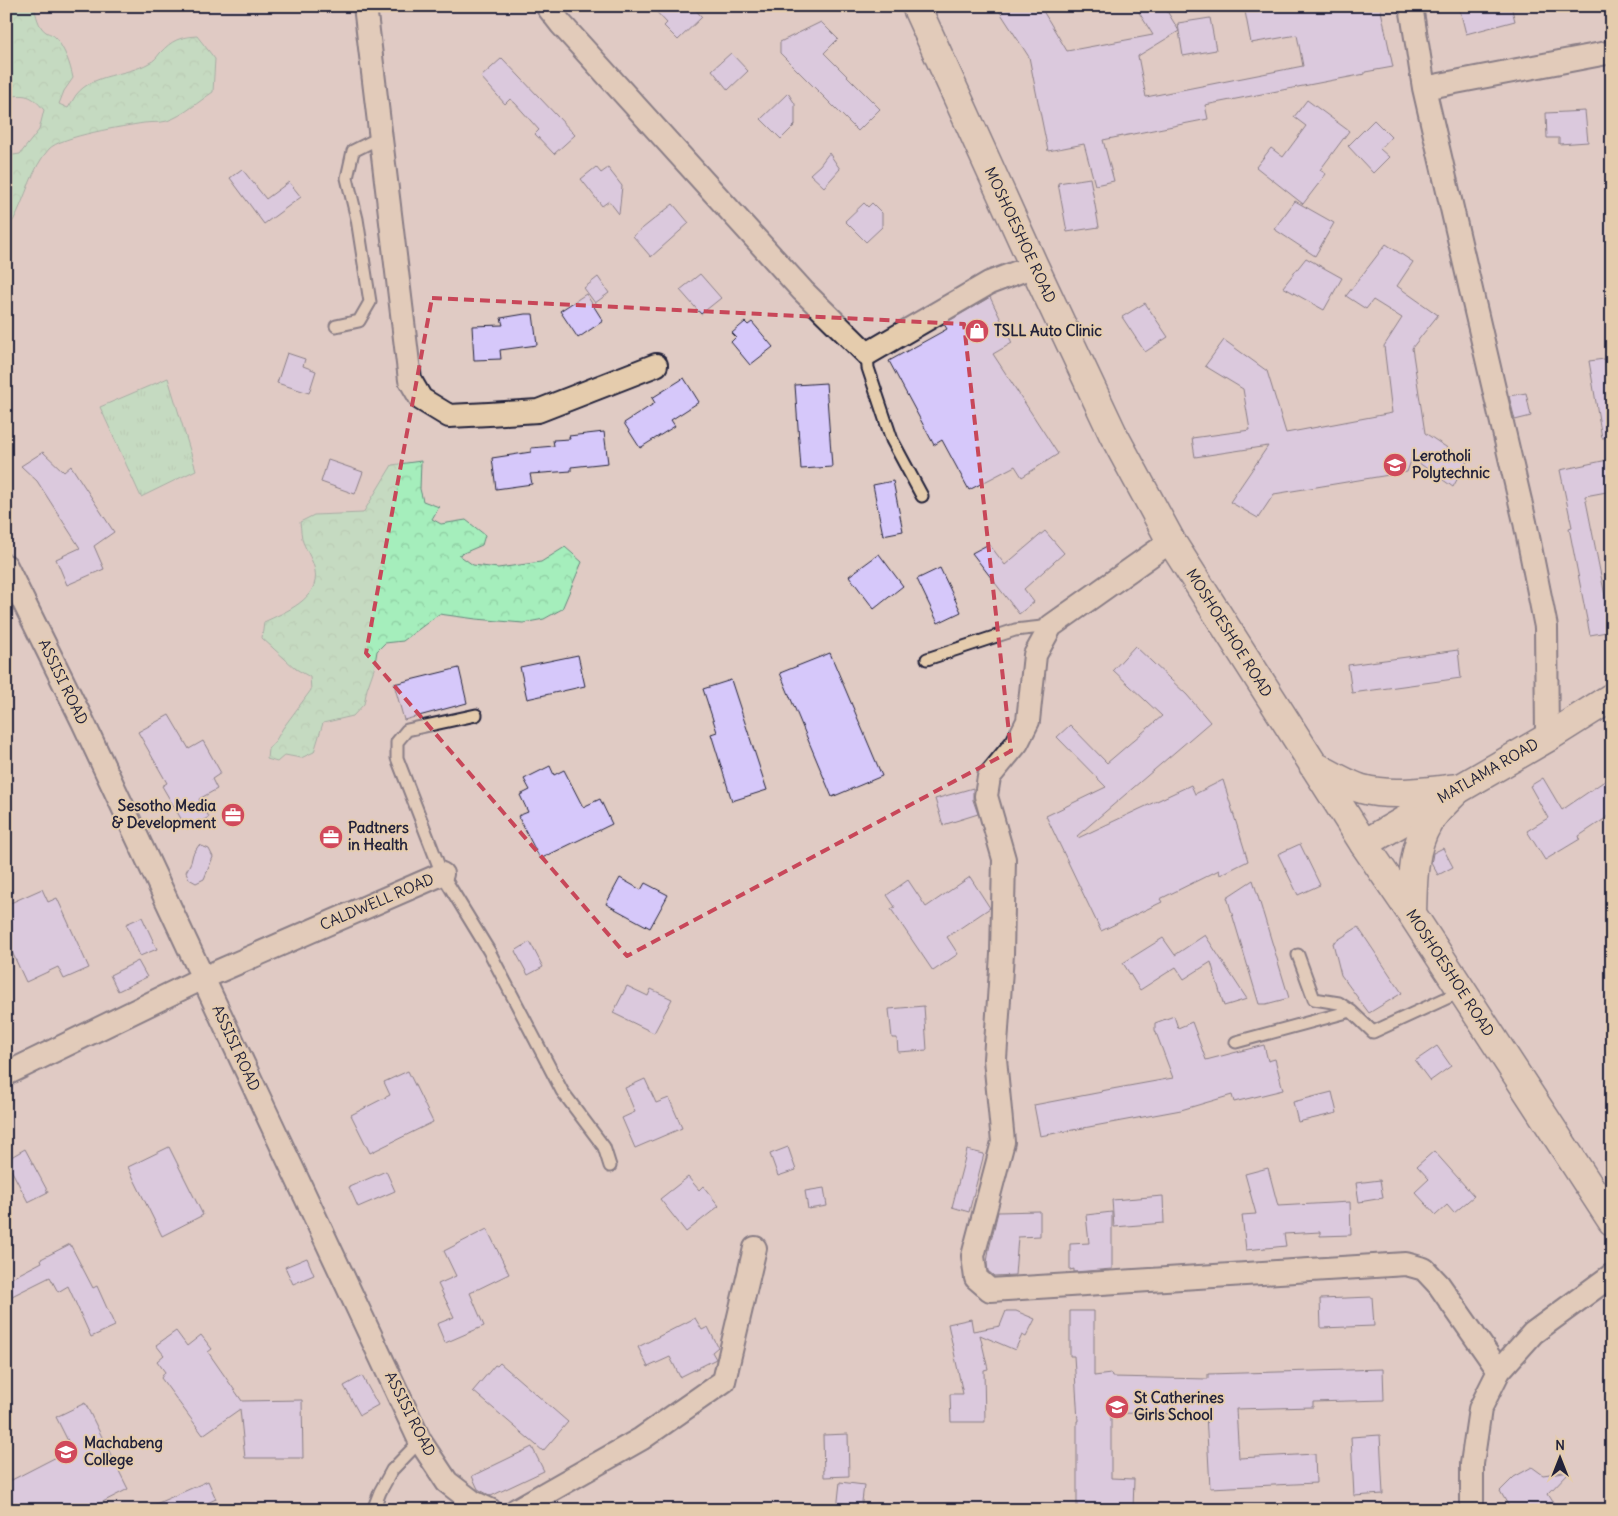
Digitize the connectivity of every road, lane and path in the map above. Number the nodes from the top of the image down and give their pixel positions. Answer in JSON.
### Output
{"nodes":[{"id":1,"x":365,"y":6,"type":"edge"},
{"id":2,"x":547,"y":6,"type":"edge"},
{"id":3,"x":916,"y":6,"type":"edge"},
{"id":4,"x":1411,"y":6,"type":"edge"},
{"id":5,"x":1612,"y":52,"type":"edge"},
{"id":6,"x":1424,"y":88,"type":"junction"},
{"id":7,"x":381,"y":137,"type":"junction"},
{"id":8,"x":1034,"y":266,"type":"junction"},
{"id":9,"x":336,"y":326,"type":"dead end"},
{"id":10,"x":867,"y":354,"type":"junction"},
{"id":11,"x":656,"y":365,"type":"dead end"},
{"id":12,"x":922,"y":496,"type":"dead end"},
{"id":13,"x":1171,"y":541,"type":"junction"},
{"id":14,"x":6,"y":566,"type":"edge"},
{"id":15,"x":1050,"y":626,"type":"junction"},
{"id":16,"x":927,"y":659,"type":"dead end"},
{"id":17,"x":1612,"y":697,"type":"edge"},
{"id":18,"x":476,"y":714,"type":"dead end"},
{"id":19,"x":1547,"y":738,"type":"junction"},
{"id":20,"x":1313,"y":765,"type":"junction"},
{"id":21,"x":1459,"y":788,"type":"junction"},
{"id":22,"x":1364,"y":844,"type":"junction"},
{"id":23,"x":442,"y":874,"type":"junction"},
{"id":24,"x":1412,"y":914,"type":"junction"},
{"id":25,"x":1298,"y":955,"type":"dead end"},
{"id":26,"x":204,"y":978,"type":"junction"},
{"id":27,"x":1462,"y":991,"type":"junction"},
{"id":28,"x":1352,"y":1011,"type":"junction"},
{"id":29,"x":1236,"y":1042,"type":"dead end"},
{"id":30,"x":6,"y":1074,"type":"edge"},
{"id":31,"x":610,"y":1166,"type":"dead end"},
{"id":32,"x":1609,"y":1208,"type":"edge"},
{"id":33,"x":755,"y":1248,"type":"dead end"},
{"id":34,"x":1612,"y":1275,"type":"edge"},
{"id":35,"x":1499,"y":1371,"type":"junction"},
{"id":36,"x":420,"y":1441,"type":"junction"},
{"id":37,"x":373,"y":1510,"type":"edge"},
{"id":38,"x":490,"y":1510,"type":"edge"},
{"id":39,"x":516,"y":1510,"type":"edge"},
{"id":40,"x":1472,"y":1510,"type":"edge"}],
"edges":[{"from":1,"to":7,"type":"street"},
{"from":2,"to":10,"type":"street"},
{"from":3,"to":8,"type":"main road","name":"MOSHOESHOE ROAD"},
{"from":4,"to":6,"type":"street"},
{"from":5,"to":6,"type":"street"},
{"from":6,"to":19,"type":"street"},
{"from":7,"to":9,"type":"lane"},
{"from":7,"to":11,"type":"street"},
{"from":8,"to":10,"type":"street"},
{"from":8,"to":13,"type":"main road","name":"MOSHOESHOE ROAD"},
{"from":10,"to":12,"type":"lane"},
{"from":13,"to":15,"type":"street"},
{"from":13,"to":20,"type":"main road","name":"MOSHOESHOE ROAD"},
{"from":14,"to":26,"type":"street","name":"ASSISI ROAD"},
{"from":15,"to":16,"type":"lane"},
{"from":15,"to":35,"type":"street"},
{"from":17,"to":19,"type":"main road","name":"MATLAMA ROAD"},
{"from":18,"to":23,"type":"lane"},
{"from":19,"to":21,"type":"main road","name":"MATLAMA ROAD"},
{"from":20,"to":21,"type":"main road"},
{"from":20,"to":22,"type":"main road","name":"MOSHOESHOE ROAD"},
{"from":21,"to":22,"type":"main road","name":"MATLAMA ROAD"},
{"from":21,"to":24,"type":"main road"},
{"from":22,"to":24,"type":"main road","name":"MOSHOESHOE ROAD"},
{"from":23,"to":26,"type":"street","name":"CALDWELL ROAD"},
{"from":23,"to":31,"type":"lane","name":"CALDWELL ROAD"},
{"from":24,"to":27,"type":"main road","name":"MOSHOESHOE ROAD"},
{"from":25,"to":28,"type":"lane"},
{"from":26,"to":30,"type":"street","name":"CALDWELL ROAD"},
{"from":26,"to":36,"type":"street","name":"ASSISI ROAD"},
{"from":27,"to":28,"type":"lane"},
{"from":27,"to":32,"type":"main road","name":"MOSHOESHOE ROAD"},
{"from":28,"to":29,"type":"lane"},
{"from":33,"to":39,"type":"street"},
{"from":34,"to":35,"type":"street"},
{"from":35,"to":40,"type":"street"},
{"from":36,"to":37,"type":"lane"},
{"from":36,"to":38,"type":"street","name":"ASSISI ROAD"}]}
